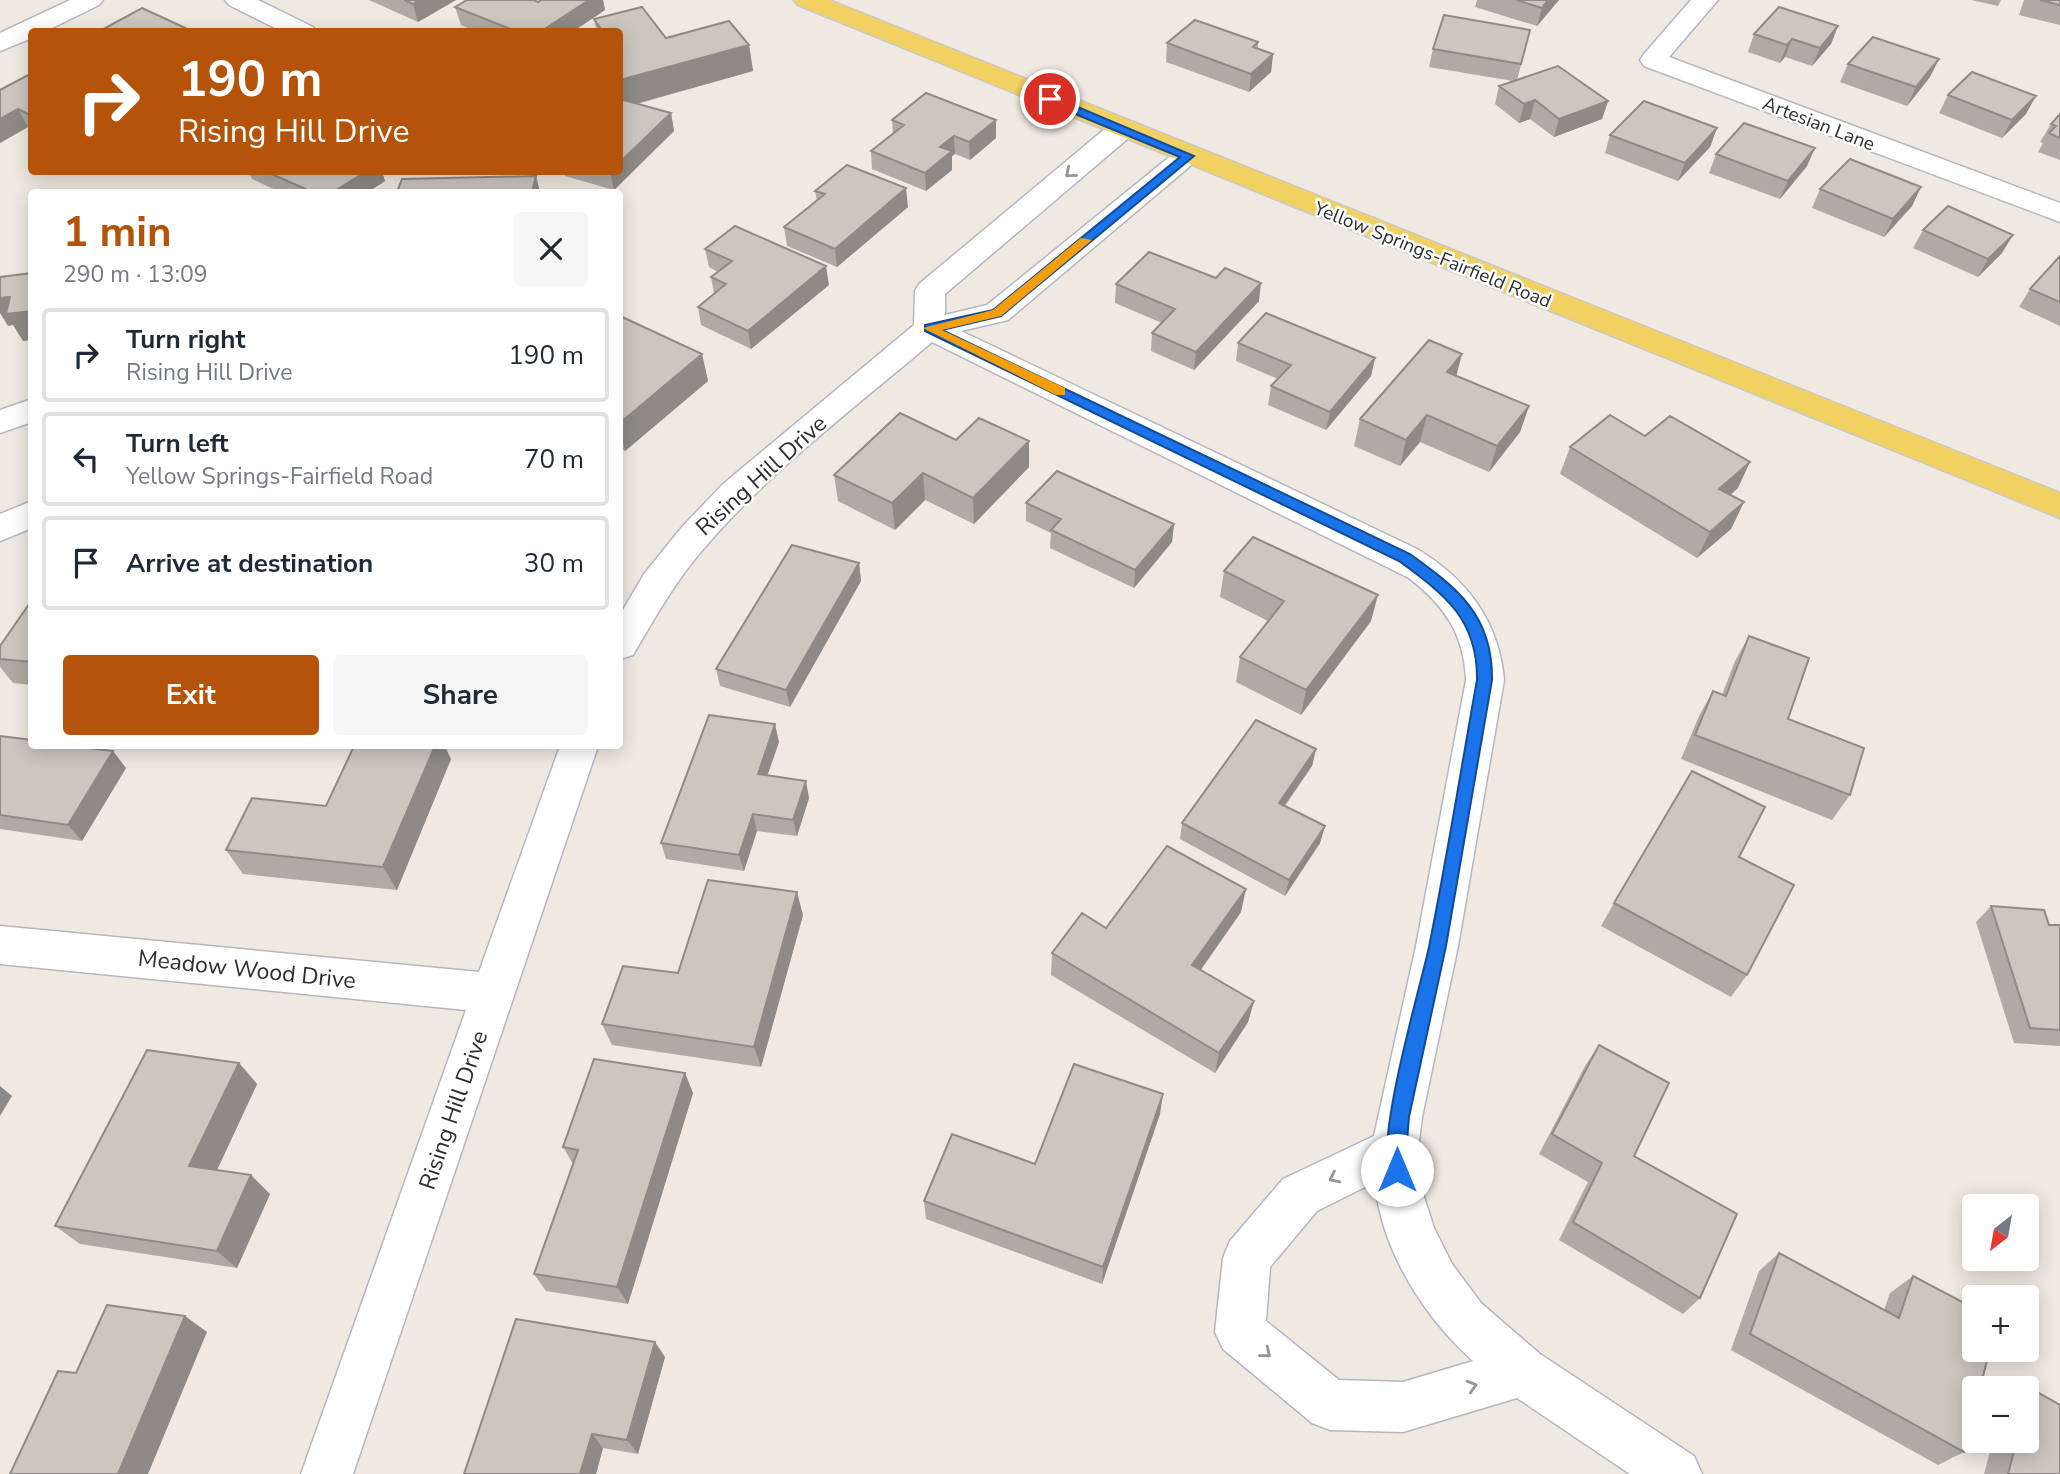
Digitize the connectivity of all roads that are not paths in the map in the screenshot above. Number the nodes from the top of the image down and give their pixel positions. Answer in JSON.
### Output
{"nodes":[{"id":1,"x":90,"y":0,"type":"edge"},
{"id":2,"x":238,"y":0,"type":"edge"},
{"id":3,"x":807,"y":0,"type":"edge"},
{"id":4,"x":1706,"y":0,"type":"edge"},
{"id":5,"x":31,"y":28,"type":"edge"},
{"id":6,"x":296,"y":28,"type":"edge"},
{"id":7,"x":28,"y":30,"type":"edge"},
{"id":8,"x":0,"y":43,"type":"edge"},
{"id":9,"x":1122,"y":129,"type":"junction"},
{"id":10,"x":1188,"y":156,"type":"junction"},
{"id":11,"x":2060,"y":213,"type":"edge"},
{"id":12,"x":929,"y":328,"type":"junction"},
{"id":13,"x":28,"y":412,"type":"edge"},
{"id":14,"x":0,"y":422,"type":"edge"},
{"id":15,"x":2060,"y":506,"type":"edge"},
{"id":16,"x":623,"y":640,"type":"edge"},
{"id":17,"x":578,"y":749,"type":"edge"},
{"id":18,"x":0,"y":945,"type":"edge"},
{"id":19,"x":493,"y":993,"type":"junction"},
{"id":20,"x":1395,"y":1149,"type":"junction"},
{"id":21,"x":1522,"y":1371,"type":"junction"},
{"id":22,"x":327,"y":1474,"type":"edge"},
{"id":23,"x":1676,"y":1474,"type":"edge"}],
"edges":[{"from":1,"to":5,"type":"street"},
{"from":2,"to":6,"type":"street"},
{"from":3,"to":9,"type":"main road","name":"Yellow Springs-Fairfield Road"},
{"from":4,"to":11,"type":"street","name":"Artesian Lane"},
{"from":7,"to":8,"type":"street"},
{"from":9,"to":10,"type":"main road","name":"Yellow Springs-Fairfield Road"},
{"from":9,"to":12,"type":"street","one_way":true},
{"from":10,"to":12,"type":"street","name":"Rising Hill Drive"},
{"from":10,"to":15,"type":"main road","name":"Yellow Springs-Fairfield Road"},
{"from":12,"to":16,"type":"street","name":"Rising Hill Drive"},
{"from":12,"to":20,"type":"street"},
{"from":13,"to":14,"type":"street"},
{"from":17,"to":19,"type":"street","name":"Rising Hill Drive"},
{"from":18,"to":19,"type":"street","name":"Meadow Wood Drive"},
{"from":19,"to":22,"type":"street","name":"Rising Hill Drive"},
{"from":20,"to":21,"type":"street"},
{"from":20,"to":21,"type":"street","one_way":true},
{"from":21,"to":23,"type":"street"}]}
